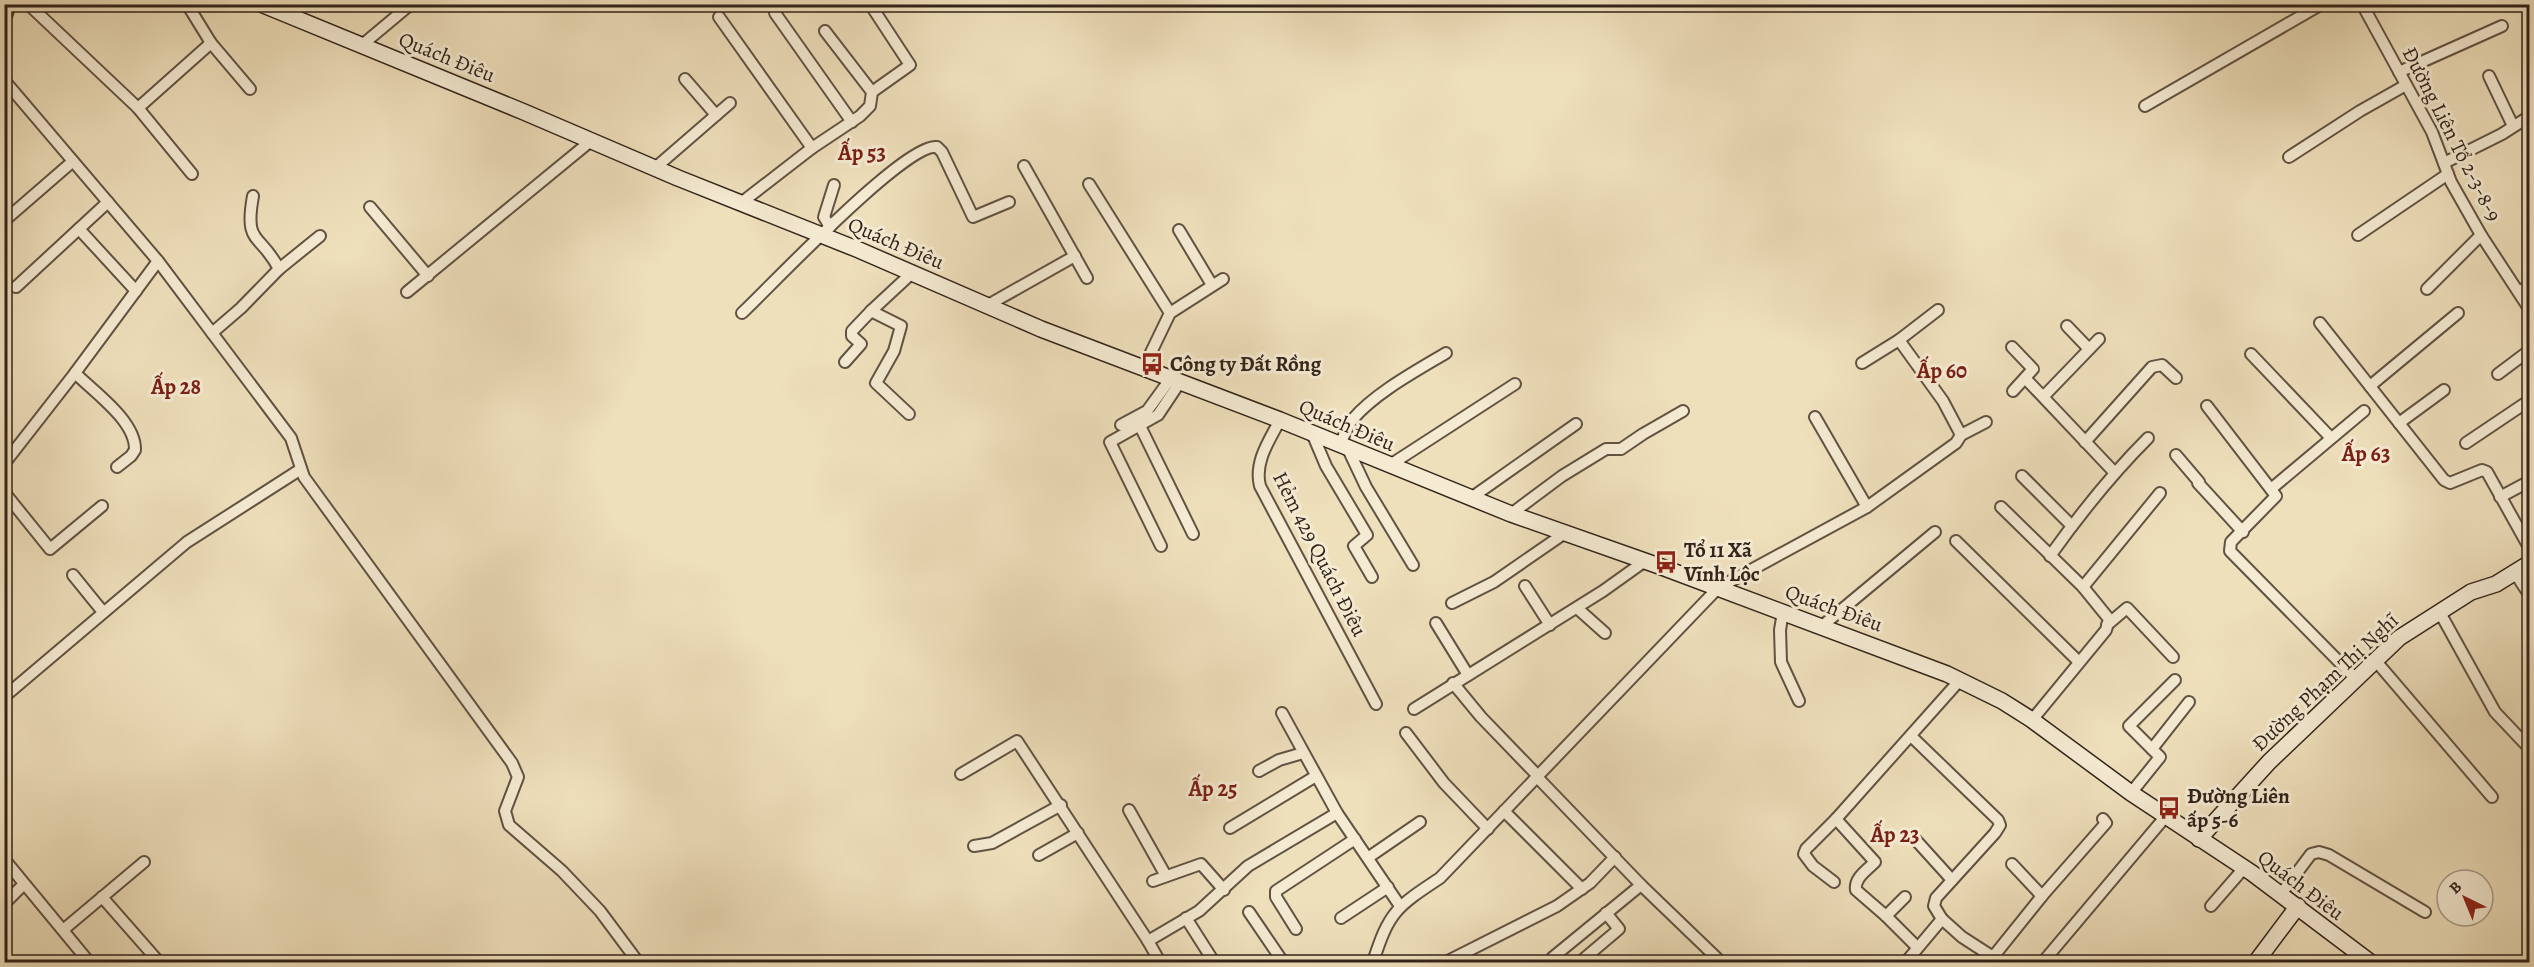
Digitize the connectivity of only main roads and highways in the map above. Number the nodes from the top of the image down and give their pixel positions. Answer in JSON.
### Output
{"nodes":[{"id":1,"x":8,"y":4,"type":"edge"},
{"id":2,"x":261,"y":4,"type":"edge"},
{"id":3,"x":4,"y":16,"type":"edge"},
{"id":4,"x":2529,"y":563,"type":"edge"},
{"id":5,"x":2199,"y":839,"type":"junction"},
{"id":6,"x":2298,"y":906,"type":"junction"},
{"id":7,"x":2256,"y":963,"type":"edge"},
{"id":8,"x":2370,"y":963,"type":"edge"}],
"edges":[{"from":1,"to":3,"type":"main road"},
{"from":2,"to":5,"type":"main road","name":"Quách Điêu"},
{"from":4,"to":5,"type":"main road","name":"Đường Phạm Thị Nghĩ"},
{"from":5,"to":6,"type":"main road","name":"Quách Điêu"},
{"from":6,"to":7,"type":"main road"},
{"from":6,"to":8,"type":"main road","name":"Quách Điêu"}]}
